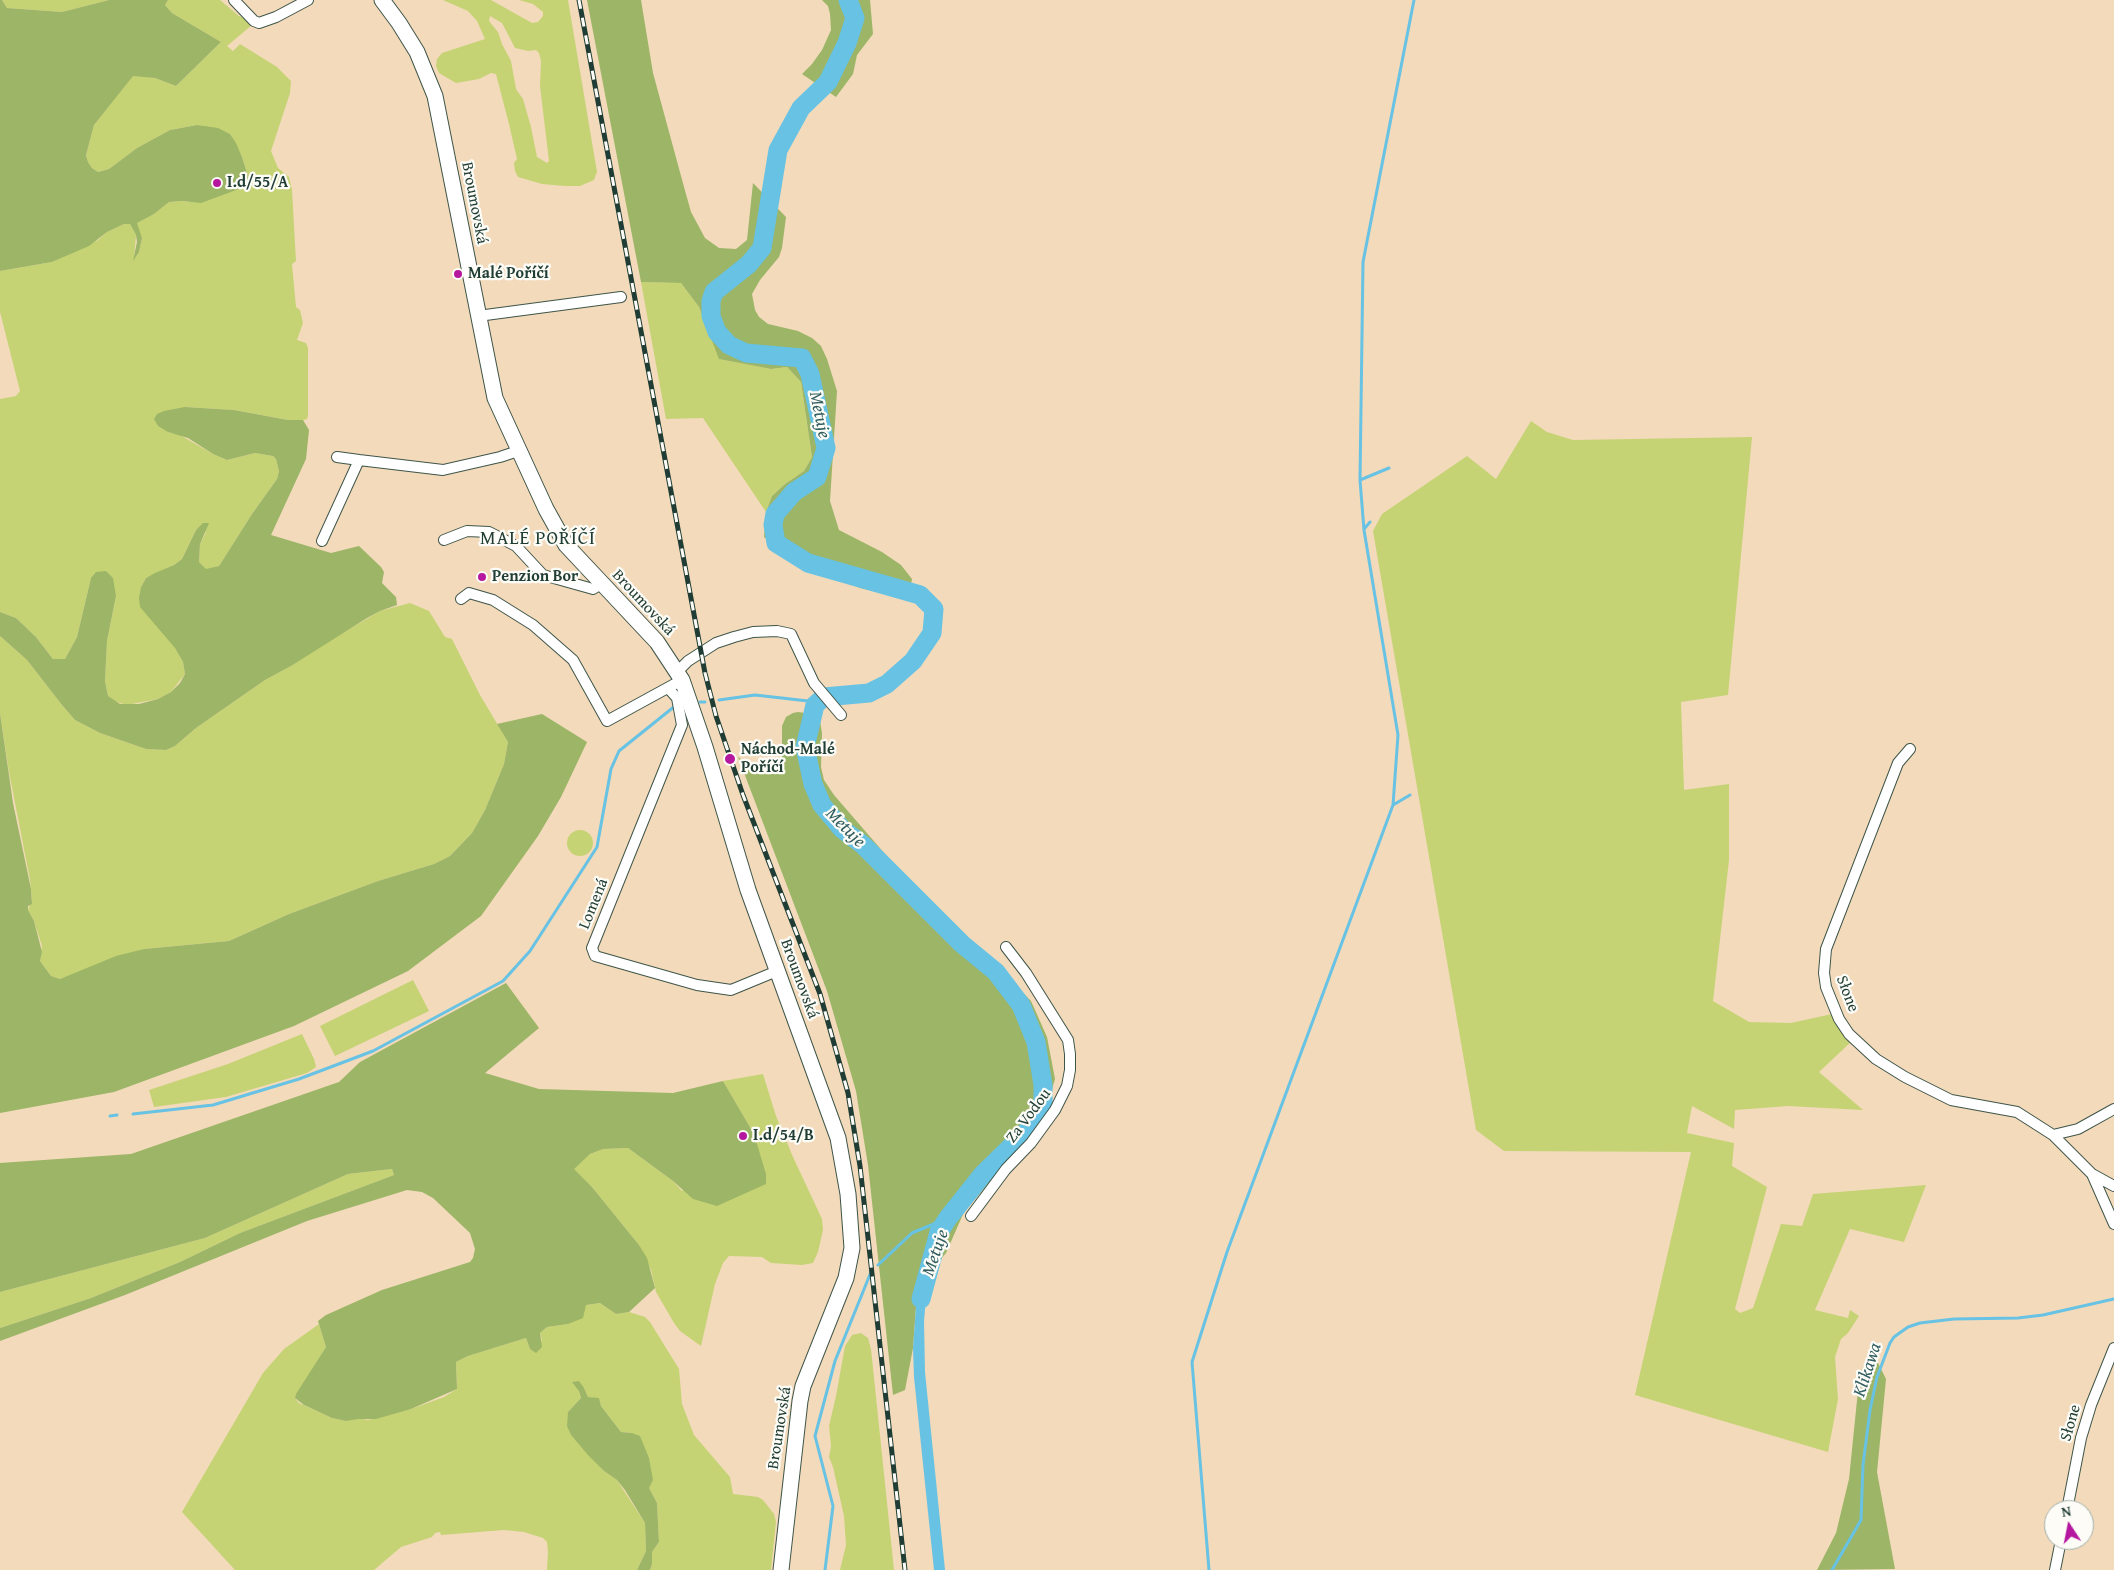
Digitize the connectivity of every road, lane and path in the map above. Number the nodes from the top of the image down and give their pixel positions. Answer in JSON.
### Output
{"nodes":[{"id":1,"x":234,"y":0,"type":"edge"},
{"id":2,"x":308,"y":0,"type":"edge"},
{"id":3,"x":382,"y":0,"type":"edge"},
{"id":4,"x":621,"y":297,"type":"dead end"},
{"id":5,"x":478,"y":316,"type":"junction"},
{"id":6,"x":518,"y":451,"type":"junction"},
{"id":7,"x":337,"y":457,"type":"dead end"},
{"id":8,"x":359,"y":460,"type":"junction"},
{"id":9,"x":444,"y":540,"type":"dead end"},
{"id":10,"x":322,"y":541,"type":"dead end"},
{"id":11,"x":601,"y":584,"type":"junction"},
{"id":12,"x":461,"y":599,"type":"dead end"},
{"id":13,"x":680,"y":676,"type":"junction"},
{"id":14,"x":668,"y":688,"type":"junction"},
{"id":15,"x":841,"y":715,"type":"dead end"},
{"id":16,"x":1910,"y":749,"type":"dead end"},
{"id":17,"x":1006,"y":947,"type":"dead end"},
{"id":18,"x":778,"y":971,"type":"junction"},
{"id":19,"x":2114,"y":1109,"type":"edge"},
{"id":20,"x":2053,"y":1135,"type":"junction"},
{"id":21,"x":2092,"y":1174,"type":"junction"},
{"id":22,"x":2114,"y":1186,"type":"edge"},
{"id":23,"x":971,"y":1216,"type":"dead end"},
{"id":24,"x":2114,"y":1224,"type":"edge"},
{"id":25,"x":2114,"y":1348,"type":"edge"},
{"id":26,"x":2069,"y":1500,"type":"edge"},
{"id":27,"x":2059,"y":1550,"type":"edge"},
{"id":28,"x":781,"y":1570,"type":"edge"},
{"id":29,"x":2055,"y":1570,"type":"edge"}],
"edges":[{"from":1,"to":2,"type":"street"},
{"from":3,"to":5,"type":"main road","name":"Broumovská"},
{"from":4,"to":5,"type":"street"},
{"from":5,"to":6,"type":"main road","name":"Broumovská"},
{"from":6,"to":8,"type":"street"},
{"from":6,"to":11,"type":"main road","name":"Broumovská"},
{"from":7,"to":8,"type":"street"},
{"from":8,"to":10,"type":"street"},
{"from":9,"to":11,"type":"street"},
{"from":11,"to":13,"type":"main road","name":"Broumovská"},
{"from":12,"to":14,"type":"street"},
{"from":13,"to":14,"type":"street"},
{"from":13,"to":15,"type":"street"},
{"from":13,"to":18,"type":"main road","name":"Broumovská"},
{"from":14,"to":18,"type":"street","name":"Lomená"},
{"from":16,"to":20,"type":"street","name":"Słone"},
{"from":17,"to":23,"type":"street","name":"Za Vodou"},
{"from":18,"to":28,"type":"main road","name":"Broumovská"},
{"from":19,"to":20,"type":"street"},
{"from":20,"to":21,"type":"street","name":"Słone"},
{"from":21,"to":22,"type":"street","name":"Słone"},
{"from":21,"to":24,"type":"street","name":"Słone"},
{"from":25,"to":26,"type":"street","name":"Słone"},
{"from":27,"to":29,"type":"street"}]}
